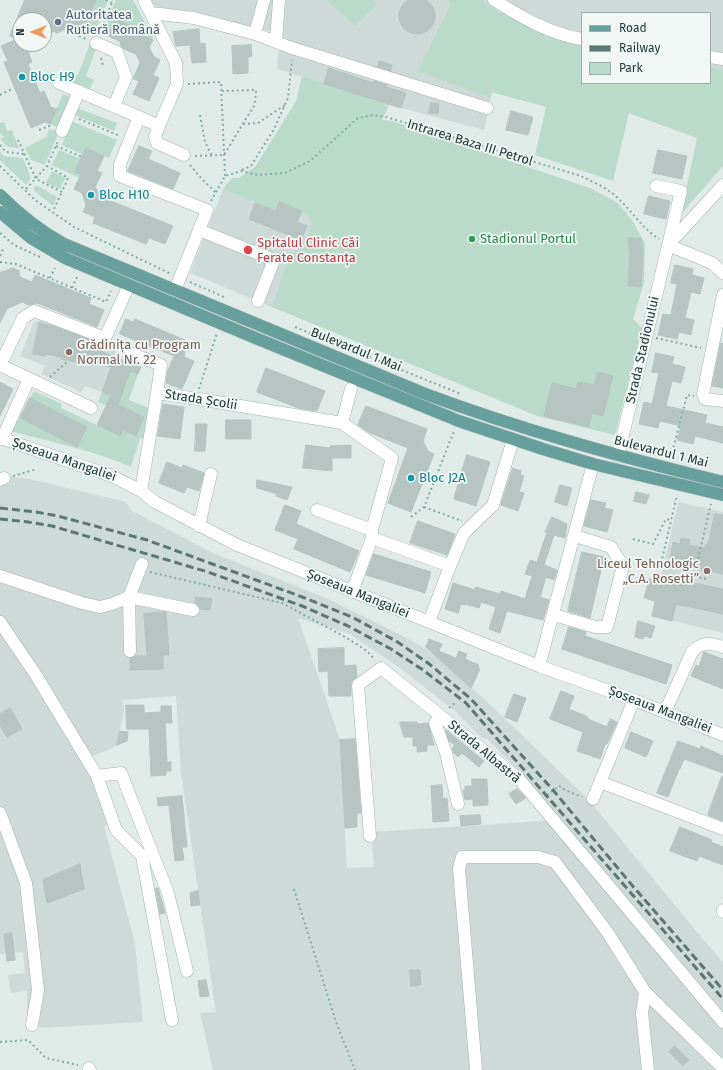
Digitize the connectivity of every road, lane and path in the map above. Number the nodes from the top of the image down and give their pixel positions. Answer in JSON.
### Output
{"nodes":[{"id":1,"x":106,"y":0,"type":"edge"},
{"id":2,"x":144,"y":0,"type":"edge"},
{"id":3,"x":264,"y":0,"type":"edge"},
{"id":4,"x":279,"y":0,"type":"edge"},
{"id":5,"x":494,"y":0,"type":"edge"},
{"id":6,"x":112,"y":1,"type":"edge"},
{"id":7,"x":151,"y":13,"type":"junction"},
{"id":8,"x":255,"y":34,"type":"junction"},
{"id":9,"x":581,"y":39,"type":"edge"},
{"id":10,"x":276,"y":42,"type":"junction"},
{"id":11,"x":96,"y":43,"type":"joint"},
{"id":12,"x":292,"y":48,"type":"junction"},
{"id":13,"x":711,"y":57,"type":"edge"},
{"id":14,"x":723,"y":59,"type":"edge"},
{"id":15,"x":59,"y":83,"type":"dead end"},
{"id":16,"x":177,"y":84,"type":"junction"},
{"id":17,"x":12,"y":88,"type":"dead end"},
{"id":18,"x":79,"y":91,"type":"junction"},
{"id":19,"x":221,"y":91,"type":"junction"},
{"id":20,"x":0,"y":94,"type":"edge"},
{"id":21,"x":285,"y":105,"type":"junction"},
{"id":22,"x":114,"y":106,"type":"junction"},
{"id":23,"x":487,"y":108,"type":"dead end"},
{"id":24,"x":200,"y":115,"type":"dead end"},
{"id":25,"x":140,"y":117,"type":"junction"},
{"id":26,"x":78,"y":118,"type":"dead end"},
{"id":27,"x":243,"y":124,"type":"junction"},
{"id":28,"x":159,"y":126,"type":"junction"},
{"id":29,"x":60,"y":135,"type":"joint"},
{"id":30,"x":18,"y":140,"type":"dead end"},
{"id":31,"x":130,"y":140,"type":"junction"},
{"id":32,"x":0,"y":145,"type":"edge"},
{"id":33,"x":56,"y":146,"type":"junction"},
{"id":34,"x":24,"y":154,"type":"junction"},
{"id":35,"x":184,"y":155,"type":"junction"},
{"id":36,"x":224,"y":155,"type":"junction"},
{"id":37,"x":212,"y":156,"type":"junction"},
{"id":38,"x":82,"y":157,"type":"dead end"},
{"id":39,"x":0,"y":166,"type":"edge"},
{"id":40,"x":47,"y":166,"type":"junction"},
{"id":41,"x":241,"y":171,"type":"junction"},
{"id":42,"x":225,"y":176,"type":"junction"},
{"id":43,"x":36,"y":179,"type":"junction"},
{"id":44,"x":723,"y":185,"type":"edge"},
{"id":45,"x":656,"y":186,"type":"dead end"},
{"id":46,"x":26,"y":189,"type":"dead end"},
{"id":47,"x":62,"y":192,"type":"junction"},
{"id":48,"x":216,"y":192,"type":"junction"},
{"id":49,"x":0,"y":195,"type":"edge"},
{"id":50,"x":54,"y":210,"type":"dead end"},
{"id":51,"x":207,"y":210,"type":"junction"},
{"id":52,"x":0,"y":212,"type":"edge"},
{"id":53,"x":198,"y":230,"type":"junction"},
{"id":54,"x":668,"y":245,"type":"junction"},
{"id":55,"x":4,"y":247,"type":"dead end"},
{"id":56,"x":0,"y":256,"type":"edge"},
{"id":57,"x":0,"y":262,"type":"edge"},
{"id":58,"x":55,"y":268,"type":"dead end"},
{"id":59,"x":723,"y":272,"type":"edge"},
{"id":60,"x":77,"y":277,"type":"dead end"},
{"id":61,"x":50,"y":278,"type":"junction"},
{"id":62,"x":180,"y":278,"type":"junction"},
{"id":63,"x":129,"y":286,"type":"junction"},
{"id":64,"x":72,"y":288,"type":"junction"},
{"id":65,"x":175,"y":290,"type":"junction"},
{"id":66,"x":111,"y":291,"type":"dead end"},
{"id":67,"x":723,"y":296,"type":"edge"},
{"id":68,"x":230,"y":300,"type":"dead end"},
{"id":69,"x":258,"y":301,"type":"dead end"},
{"id":70,"x":289,"y":324,"type":"dead end"},
{"id":71,"x":217,"y":333,"type":"dead end"},
{"id":72,"x":646,"y":335,"type":"junction"},
{"id":73,"x":125,"y":350,"type":"dead end"},
{"id":74,"x":712,"y":351,"type":"junction"},
{"id":75,"x":68,"y":361,"type":"dead end"},
{"id":76,"x":29,"y":379,"type":"junction"},
{"id":77,"x":42,"y":385,"type":"junction"},
{"id":78,"x":157,"y":393,"type":"junction"},
{"id":79,"x":349,"y":394,"type":"dead end"},
{"id":80,"x":462,"y":394,"type":"dead end"},
{"id":81,"x":196,"y":398,"type":"junction"},
{"id":82,"x":705,"y":399,"type":"junction"},
{"id":83,"x":723,"y":401,"type":"edge"},
{"id":84,"x":91,"y":408,"type":"dead end"},
{"id":85,"x":342,"y":423,"type":"junction"},
{"id":86,"x":455,"y":430,"type":"dead end"},
{"id":87,"x":1,"y":439,"type":"edge"},
{"id":88,"x":513,"y":440,"type":"junction"},
{"id":89,"x":618,"y":456,"type":"junction"},
{"id":90,"x":671,"y":457,"type":"dead end"},
{"id":91,"x":593,"y":464,"type":"junction"},
{"id":92,"x":37,"y":469,"type":"dead end"},
{"id":93,"x":211,"y":474,"type":"dead end"},
{"id":94,"x":2,"y":479,"type":"edge"},
{"id":95,"x":723,"y":482,"type":"edge"},
{"id":96,"x":141,"y":491,"type":"junction"},
{"id":97,"x":677,"y":495,"type":"dead end"},
{"id":98,"x":723,"y":495,"type":"edge"},
{"id":99,"x":711,"y":504,"type":"dead end"},
{"id":100,"x":424,"y":507,"type":"junction"},
{"id":101,"x":317,"y":510,"type":"dead end"},
{"id":102,"x":411,"y":517,"type":"dead end"},
{"id":103,"x":671,"y":520,"type":"junction"},
{"id":104,"x":473,"y":525,"type":"junction"},
{"id":105,"x":199,"y":526,"type":"junction"},
{"id":106,"x":372,"y":534,"type":"junction"},
{"id":107,"x":574,"y":536,"type":"junction"},
{"id":108,"x":633,"y":539,"type":"dead end"},
{"id":109,"x":450,"y":566,"type":"junction"},
{"id":110,"x":141,"y":567,"type":"joint"},
{"id":111,"x":660,"y":568,"type":"dead end"},
{"id":112,"x":0,"y":576,"type":"edge"},
{"id":113,"x":706,"y":579,"type":"dead end"},
{"id":114,"x":352,"y":592,"type":"junction"},
{"id":115,"x":129,"y":597,"type":"junction"},
{"id":116,"x":193,"y":610,"type":"dead end"},
{"id":117,"x":554,"y":615,"type":"junction"},
{"id":118,"x":0,"y":622,"type":"edge"},
{"id":119,"x":429,"y":622,"type":"junction"},
{"id":120,"x":723,"y":647,"type":"edge"},
{"id":121,"x":130,"y":651,"type":"dead end"},
{"id":122,"x":539,"y":666,"type":"junction"},
{"id":123,"x":381,"y":668,"type":"junction"},
{"id":124,"x":634,"y":700,"type":"junction"},
{"id":125,"x":665,"y":712,"type":"junction"},
{"id":126,"x":440,"y":716,"type":"junction"},
{"id":127,"x":723,"y":734,"type":"edge"},
{"id":128,"x":97,"y":776,"type":"junction"},
{"id":129,"x":600,"y":782,"type":"junction"},
{"id":130,"x":580,"y":796,"type":"dead end"},
{"id":131,"x":544,"y":797,"type":"dead end"},
{"id":132,"x":593,"y":800,"type":"dead end"},
{"id":133,"x":458,"y":804,"type":"dead end"},
{"id":134,"x":0,"y":813,"type":"edge"},
{"id":135,"x":723,"y":829,"type":"edge"},
{"id":136,"x":370,"y":836,"type":"dead end"},
{"id":137,"x":294,"y":889,"type":"dead end"},
{"id":138,"x":187,"y":971,"type":"dead end"},
{"id":139,"x":645,"y":992,"type":"junction"},
{"id":140,"x":172,"y":1020,"type":"dead end"},
{"id":141,"x":723,"y":1022,"type":"edge"},
{"id":142,"x":32,"y":1025,"type":"dead end"},
{"id":143,"x":0,"y":1042,"type":"edge"},
{"id":144,"x":723,"y":1068,"type":"edge"},
{"id":145,"x":89,"y":1069,"type":"edge"},
{"id":146,"x":355,"y":1070,"type":"edge"},
{"id":147,"x":476,"y":1070,"type":"edge"},
{"id":148,"x":648,"y":1070,"type":"edge"}],
"edges":[{"from":1,"to":6,"type":"path"},
{"from":2,"to":7,"type":"street"},
{"from":3,"to":8,"type":"street"},
{"from":4,"to":10,"type":"street"},
{"from":5,"to":9,"type":"street"},
{"from":6,"to":11,"type":"path"},
{"from":7,"to":8,"type":"street"},
{"from":7,"to":16,"type":"street"},
{"from":8,"to":10,"type":"street"},
{"from":10,"to":12,"type":"street"},
{"from":11,"to":22,"type":"street"},
{"from":12,"to":21,"type":"path"},
{"from":12,"to":23,"type":"street"},
{"from":13,"to":14,"type":"street"},
{"from":15,"to":18,"type":"street"},
{"from":16,"to":19,"type":"path"},
{"from":16,"to":28,"type":"street"},
{"from":17,"to":20,"type":"path"},
{"from":18,"to":22,"type":"street"},
{"from":18,"to":29,"type":"street"},
{"from":19,"to":27,"type":"path"},
{"from":19,"to":36,"type":"path"},
{"from":21,"to":27,"type":"path"},
{"from":21,"to":41,"type":"path"},
{"from":22,"to":25,"type":"street"},
{"from":24,"to":37,"type":"path"},
{"from":25,"to":28,"type":"street"},
{"from":25,"to":31,"type":"street"},
{"from":26,"to":31,"type":"path"},
{"from":27,"to":36,"type":"path"},
{"from":28,"to":35,"type":"street"},
{"from":29,"to":33,"type":"path"},
{"from":30,"to":34,"type":"path"},
{"from":31,"to":51,"type":"street"},
{"from":32,"to":34,"type":"path"},
{"from":33,"to":38,"type":"path"},
{"from":33,"to":40,"type":"path"},
{"from":34,"to":43,"type":"path"},
{"from":35,"to":37,"type":"path"},
{"from":35,"to":48,"type":"path"},
{"from":36,"to":37,"type":"path"},
{"from":36,"to":42,"type":"path"},
{"from":39,"to":62,"type":"path"},
{"from":40,"to":43,"type":"path"},
{"from":40,"to":47,"type":"path"},
{"from":41,"to":42,"type":"path","name":"Intrarea Baza III Petrol"},
{"from":41,"to":54,"type":"path","name":"Intrarea Baza III Petrol"},
{"from":42,"to":48,"type":"path"},
{"from":43,"to":46,"type":"path"},
{"from":43,"to":47,"type":"path"},
{"from":44,"to":54,"type":"street"},
{"from":45,"to":54,"type":"street","name":"Strada Stadionului"},
{"from":47,"to":50,"type":"path"},
{"from":48,"to":51,"type":"path"},
{"from":49,"to":65,"type":"main road","name":"Bulevardul 1 Mai"},
{"from":51,"to":53,"type":"street"},
{"from":52,"to":63,"type":"main road","name":"Bulevardul 1 Mai"},
{"from":53,"to":62,"type":"street"},
{"from":53,"to":69,"type":"street"},
{"from":54,"to":59,"type":"street"},
{"from":54,"to":72,"type":"street","name":"Strada Stadionului"},
{"from":55,"to":56,"type":"path"},
{"from":57,"to":61,"type":"path"},
{"from":58,"to":61,"type":"path"},
{"from":60,"to":64,"type":"path"},
{"from":61,"to":64,"type":"path"},
{"from":62,"to":65,"type":"street"},
{"from":62,"to":68,"type":"path"},
{"from":63,"to":76,"type":"street"},
{"from":63,"to":88,"type":"main road","name":"Bulevardul 1 Mai"},
{"from":64,"to":66,"type":"path"},
{"from":65,"to":89,"type":"main road","name":"Bulevardul 1 Mai"},
{"from":67,"to":74,"type":"street"},
{"from":70,"to":80,"type":"path"},
{"from":71,"to":81,"type":"path"},
{"from":72,"to":74,"type":"path"},
{"from":72,"to":89,"type":"street","name":"Strada Stadionului"},
{"from":73,"to":78,"type":"street"},
{"from":74,"to":82,"type":"street"},
{"from":75,"to":77,"type":"path"},
{"from":76,"to":77,"type":"street"},
{"from":76,"to":87,"type":"street"},
{"from":77,"to":84,"type":"street"},
{"from":78,"to":81,"type":"street","name":"Strada Școlii"},
{"from":78,"to":96,"type":"street","name":"Strada Școlii"},
{"from":79,"to":85,"type":"street"},
{"from":81,"to":85,"type":"street","name":"Strada Școlii"},
{"from":82,"to":83,"type":"street"},
{"from":82,"to":90,"type":"path"},
{"from":85,"to":106,"type":"street","name":"Strada Școlii"},
{"from":86,"to":100,"type":"path"},
{"from":87,"to":96,"type":"street","name":"Șoseaua Mangaliei"},
{"from":88,"to":91,"type":"main road","name":"Bulevardul 1 Mai"},
{"from":88,"to":104,"type":"street"},
{"from":89,"to":95,"type":"main road","name":"Bulevardul 1 Mai"},
{"from":91,"to":98,"type":"main road","name":"Bulevardul 1 Mai"},
{"from":91,"to":107,"type":"street"},
{"from":92,"to":94,"type":"path"},
{"from":93,"to":105,"type":"street"},
{"from":96,"to":105,"type":"street","name":"Șoseaua Mangaliei"},
{"from":97,"to":103,"type":"path"},
{"from":99,"to":113,"type":"path"},
{"from":100,"to":102,"type":"path"},
{"from":100,"to":104,"type":"path"},
{"from":101,"to":106,"type":"street"},
{"from":103,"to":108,"type":"path"},
{"from":103,"to":111,"type":"path"},
{"from":104,"to":109,"type":"street"},
{"from":105,"to":114,"type":"street","name":"Șoseaua Mangaliei"},
{"from":106,"to":109,"type":"street"},
{"from":106,"to":114,"type":"street"},
{"from":107,"to":117,"type":"street"},
{"from":107,"to":117,"type":"street"},
{"from":109,"to":119,"type":"street"},
{"from":110,"to":115,"type":"street"},
{"from":110,"to":123,"type":"path"},
{"from":112,"to":115,"type":"street"},
{"from":114,"to":119,"type":"street","name":"Șoseaua Mangaliei"},
{"from":115,"to":116,"type":"street"},
{"from":115,"to":121,"type":"street"},
{"from":117,"to":122,"type":"street"},
{"from":118,"to":128,"type":"street"},
{"from":119,"to":122,"type":"street","name":"Șoseaua Mangaliei"},
{"from":120,"to":125,"type":"street"},
{"from":122,"to":124,"type":"street","name":"Șoseaua Mangaliei"},
{"from":123,"to":126,"type":"street","name":"Strada Albastră"},
{"from":123,"to":136,"type":"street"},
{"from":124,"to":125,"type":"street","name":"Șoseaua Mangaliei"},
{"from":124,"to":129,"type":"street"},
{"from":125,"to":127,"type":"street","name":"Șoseaua Mangaliei"},
{"from":126,"to":133,"type":"street"},
{"from":126,"to":141,"type":"street","name":"Strada Albastră"},
{"from":128,"to":138,"type":"street"},
{"from":128,"to":140,"type":"street"},
{"from":129,"to":132,"type":"street"},
{"from":129,"to":135,"type":"street"},
{"from":130,"to":131,"type":"path"},
{"from":134,"to":142,"type":"street"},
{"from":137,"to":146,"type":"path"},
{"from":139,"to":144,"type":"street"},
{"from":139,"to":147,"type":"street"},
{"from":139,"to":148,"type":"street"},
{"from":143,"to":145,"type":"path"}]}
